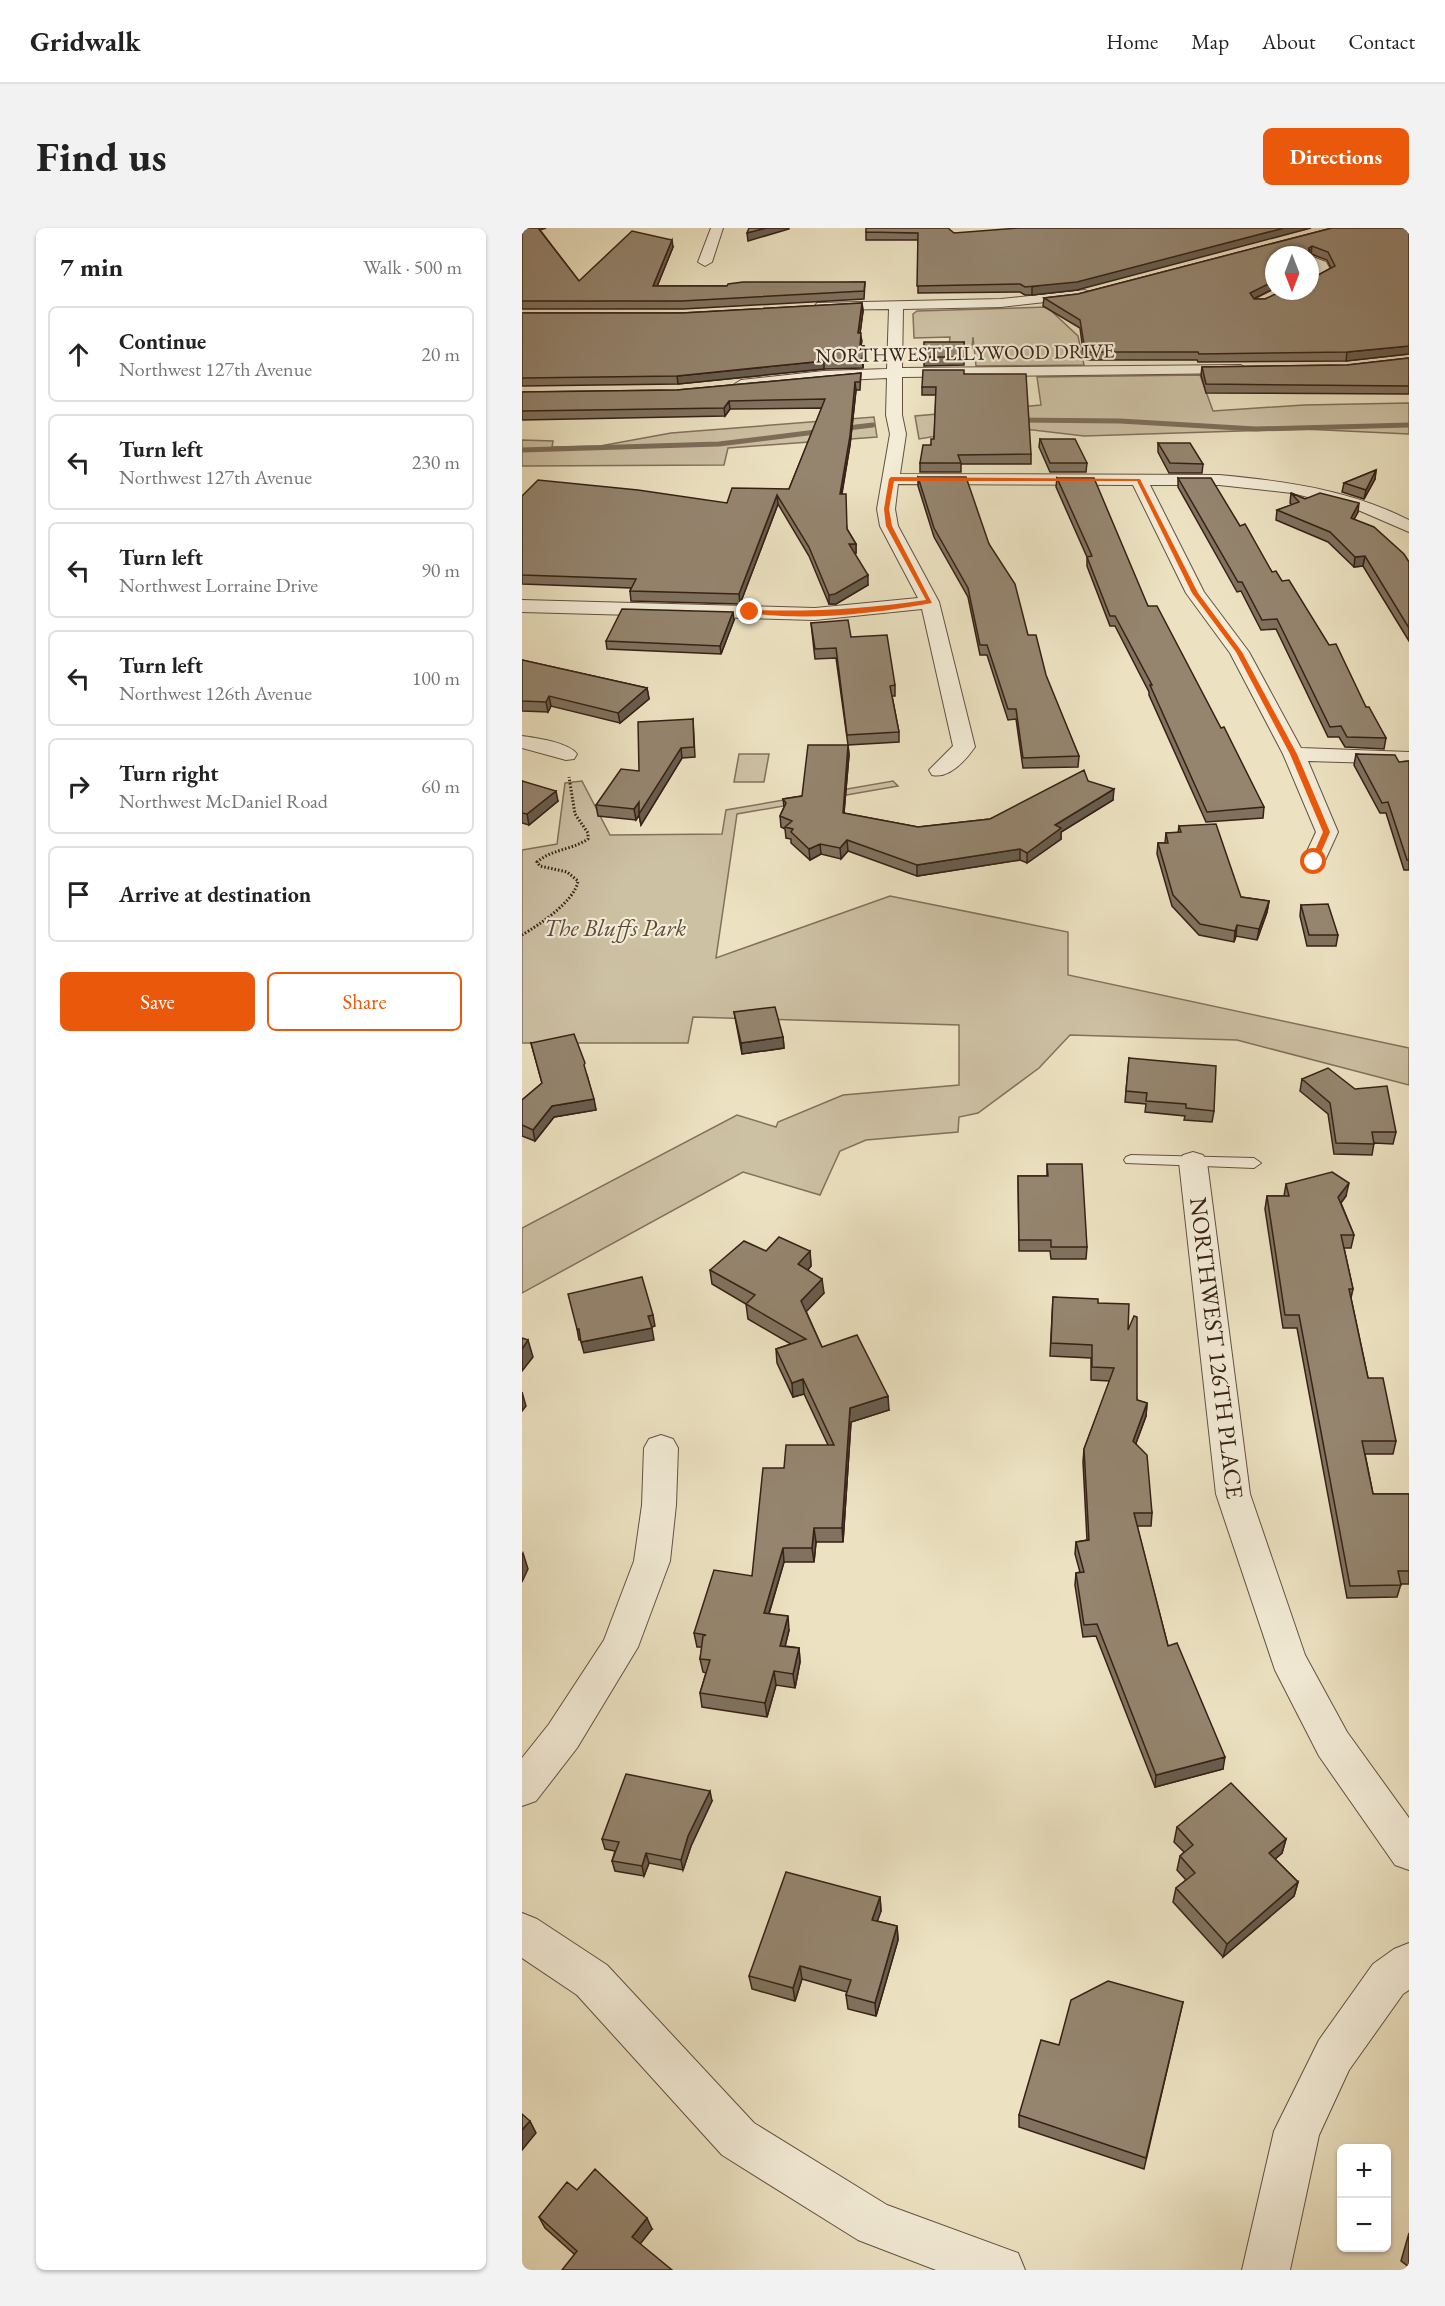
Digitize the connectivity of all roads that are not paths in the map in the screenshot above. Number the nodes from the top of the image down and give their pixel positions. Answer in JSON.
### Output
{"nodes":[{"id":1,"x":717,"y":228,"type":"edge"},
{"id":2,"x":705,"y":262,"type":"dead end"},
{"id":3,"x":1319,"y":264,"type":"edge"},
{"id":4,"x":1319,"y":276,"type":"edge"},
{"id":5,"x":1098,"y":290,"type":"edge"},
{"id":6,"x":896,"y":304,"type":"junction"},
{"id":7,"x":806,"y":307,"type":"edge"},
{"id":8,"x":1258,"y":368,"type":"edge"},
{"id":9,"x":895,"y":373,"type":"junction"},
{"id":10,"x":725,"y":386,"type":"edge"},
{"id":11,"x":891,"y":479,"type":"junction"},
{"id":12,"x":1138,"y":480,"type":"junction"},
{"id":13,"x":1409,"y":511,"type":"edge"},
{"id":14,"x":1391,"y":517,"type":"junction"},
{"id":15,"x":1409,"y":527,"type":"edge"},
{"id":16,"x":930,"y":602,"type":"junction"},
{"id":17,"x":522,"y":606,"type":"edge"},
{"id":18,"x":522,"y":742,"type":"edge"},
{"id":19,"x":566,"y":754,"type":"dead end"},
{"id":20,"x":1294,"y":754,"type":"junction"},
{"id":21,"x":1409,"y":758,"type":"edge"},
{"id":22,"x":940,"y":770,"type":"dead end"},
{"id":23,"x":1314,"y":862,"type":"dead end"},
{"id":24,"x":1131,"y":1160,"type":"dead end"},
{"id":25,"x":1193,"y":1162,"type":"junction"},
{"id":26,"x":1254,"y":1163,"type":"dead end"},
{"id":27,"x":661,"y":1448,"type":"dead end"},
{"id":28,"x":522,"y":1788,"type":"edge"},
{"id":29,"x":1409,"y":1851,"type":"edge"},
{"id":30,"x":522,"y":1933,"type":"edge"},
{"id":31,"x":1409,"y":1965,"type":"edge"},
{"id":32,"x":1001,"y":2270,"type":"edge"},
{"id":33,"x":1266,"y":2270,"type":"edge"}],
"edges":[{"from":1,"to":2,"type":"street"},
{"from":3,"to":4,"type":"street"},
{"from":5,"to":6,"type":"street"},
{"from":6,"to":7,"type":"street"},
{"from":6,"to":9,"type":"street"},
{"from":8,"to":9,"type":"street","name":"NORTHWEST LILYWOOD DRIVE"},
{"from":9,"to":10,"type":"street","name":"NORTHWEST LILYWOOD DRIVE"},
{"from":9,"to":11,"type":"street"},
{"from":11,"to":12,"type":"street"},
{"from":11,"to":16,"type":"street"},
{"from":12,"to":14,"type":"street"},
{"from":12,"to":20,"type":"street"},
{"from":13,"to":14,"type":"street"},
{"from":14,"to":15,"type":"street"},
{"from":16,"to":17,"type":"street"},
{"from":16,"to":22,"type":"street"},
{"from":18,"to":19,"type":"street"},
{"from":20,"to":21,"type":"street"},
{"from":20,"to":23,"type":"street"},
{"from":24,"to":25,"type":"lane"},
{"from":25,"to":26,"type":"lane"},
{"from":25,"to":29,"type":"street","name":"NORTHWEST 126TH PLACE"},
{"from":27,"to":28,"type":"street"},
{"from":30,"to":32,"type":"street"},
{"from":31,"to":33,"type":"street"}]}
